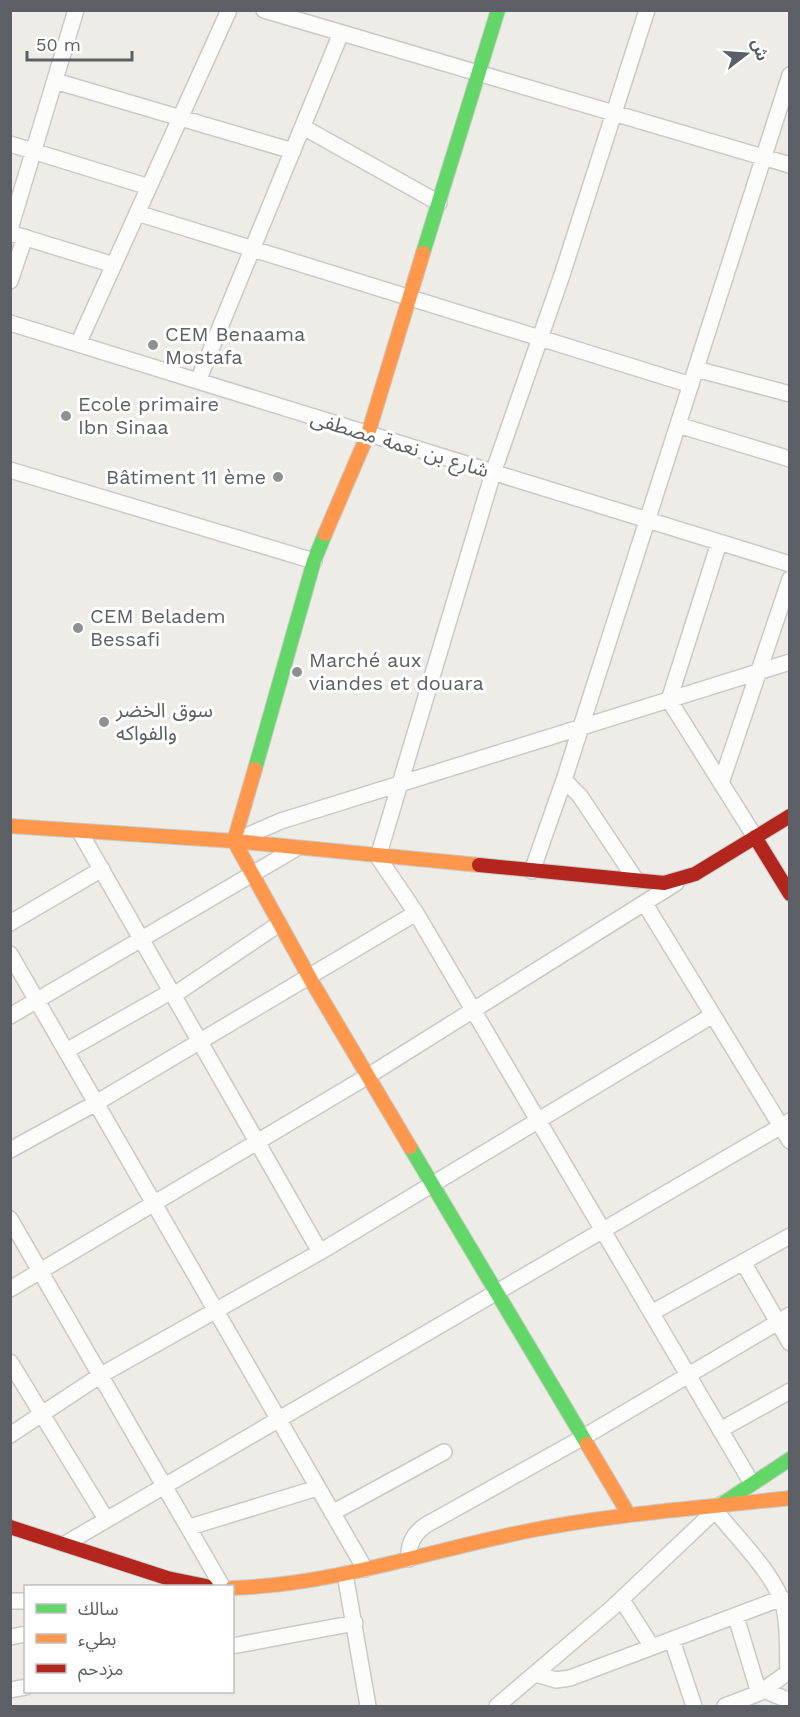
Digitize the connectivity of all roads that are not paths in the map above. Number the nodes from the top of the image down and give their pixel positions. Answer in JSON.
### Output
{"nodes":[{"id":1,"x":76,"y":10,"type":"edge"},
{"id":2,"x":229,"y":10,"type":"edge"},
{"id":3,"x":264,"y":10,"type":"edge"},
{"id":4,"x":498,"y":10,"type":"edge"},
{"id":5,"x":647,"y":10,"type":"edge"},
{"id":6,"x":341,"y":33,"type":"junction"},
{"id":7,"x":479,"y":74,"type":"junction"},
{"id":8,"x":789,"y":75,"type":"edge"},
{"id":9,"x":55,"y":81,"type":"junction"},
{"id":10,"x":614,"y":114,"type":"junction"},
{"id":11,"x":181,"y":118,"type":"junction"},
{"id":12,"x":303,"y":127,"type":"junction"},
{"id":13,"x":10,"y":144,"type":"edge"},
{"id":14,"x":293,"y":151,"type":"junction"},
{"id":15,"x":33,"y":152,"type":"junction"},
{"id":16,"x":763,"y":158,"type":"junction"},
{"id":17,"x":789,"y":165,"type":"edge"},
{"id":18,"x":149,"y":187,"type":"junction"},
{"id":19,"x":439,"y":203,"type":"junction"},
{"id":20,"x":137,"y":213,"type":"junction"},
{"id":21,"x":15,"y":233,"type":"edge"},
{"id":22,"x":253,"y":249,"type":"junction"},
{"id":23,"x":114,"y":265,"type":"junction"},
{"id":24,"x":10,"y":281,"type":"edge"},
{"id":25,"x":410,"y":297,"type":"junction"},
{"id":26,"x":10,"y":323,"type":"edge"},
{"id":27,"x":540,"y":338,"type":"junction"},
{"id":28,"x":78,"y":344,"type":"junction"},
{"id":29,"x":696,"y":369,"type":"junction"},
{"id":30,"x":198,"y":381,"type":"junction"},
{"id":31,"x":691,"y":385,"type":"junction"},
{"id":32,"x":789,"y":394,"type":"edge"},
{"id":33,"x":678,"y":425,"type":"junction"},
{"id":34,"x":368,"y":434,"type":"junction"},
{"id":35,"x":789,"y":459,"type":"edge"},
{"id":36,"x":10,"y":470,"type":"edge"},
{"id":37,"x":493,"y":473,"type":"junction"},
{"id":38,"x":647,"y":520,"type":"junction"},
{"id":39,"x":719,"y":543,"type":"junction"},
{"id":40,"x":314,"y":561,"type":"junction"},
{"id":41,"x":789,"y":564,"type":"edge"},
{"id":42,"x":789,"y":579,"type":"edge"},
{"id":43,"x":789,"y":662,"type":"edge"},
{"id":44,"x":758,"y":673,"type":"junction"},
{"id":45,"x":669,"y":700,"type":"junction"},
{"id":46,"x":581,"y":726,"type":"junction"},
{"id":47,"x":564,"y":780,"type":"junction"},
{"id":48,"x":400,"y":783,"type":"junction"},
{"id":49,"x":721,"y":783,"type":"junction"},
{"id":50,"x":789,"y":816,"type":"edge"},
{"id":51,"x":10,"y":826,"type":"edge"},
{"id":52,"x":80,"y":832,"type":"junction"},
{"id":53,"x":755,"y":837,"type":"junction"},
{"id":54,"x":234,"y":841,"type":"junction"},
{"id":55,"x":295,"y":849,"type":"junction"},
{"id":56,"x":378,"y":856,"type":"junction"},
{"id":57,"x":102,"y":868,"type":"junction"},
{"id":58,"x":532,"y":871,"type":"junction"},
{"id":59,"x":251,"y":875,"type":"junction"},
{"id":60,"x":636,"y":880,"type":"junction"},
{"id":61,"x":678,"y":881,"type":"junction"},
{"id":62,"x":789,"y":894,"type":"edge"},
{"id":63,"x":645,"y":904,"type":"junction"},
{"id":64,"x":416,"y":913,"type":"junction"},
{"id":65,"x":10,"y":923,"type":"edge"},
{"id":66,"x":279,"y":924,"type":"junction"},
{"id":67,"x":142,"y":939,"type":"junction"},
{"id":68,"x":10,"y":954,"type":"edge"},
{"id":69,"x":309,"y":976,"type":"junction"},
{"id":70,"x":173,"y":993,"type":"junction"},
{"id":71,"x":37,"y":1000,"type":"junction"},
{"id":72,"x":474,"y":1011,"type":"junction"},
{"id":73,"x":713,"y":1015,"type":"junction"},
{"id":74,"x":10,"y":1016,"type":"edge"},
{"id":75,"x":200,"y":1041,"type":"junction"},
{"id":76,"x":66,"y":1051,"type":"junction"},
{"id":77,"x":368,"y":1076,"type":"junction"},
{"id":78,"x":96,"y":1103,"type":"junction"},
{"id":79,"x":540,"y":1121,"type":"junction"},
{"id":80,"x":785,"y":1124,"type":"edge"},
{"id":81,"x":789,"y":1141,"type":"edge"},
{"id":82,"x":258,"y":1143,"type":"junction"},
{"id":83,"x":10,"y":1150,"type":"edge"},
{"id":84,"x":431,"y":1184,"type":"junction"},
{"id":85,"x":154,"y":1205,"type":"junction"},
{"id":86,"x":10,"y":1220,"type":"edge"},
{"id":87,"x":604,"y":1232,"type":"junction"},
{"id":88,"x":789,"y":1236,"type":"edge"},
{"id":89,"x":320,"y":1251,"type":"junction"},
{"id":90,"x":743,"y":1262,"type":"junction"},
{"id":91,"x":40,"y":1270,"type":"junction"},
{"id":92,"x":10,"y":1289,"type":"edge"},
{"id":93,"x":495,"y":1294,"type":"junction"},
{"id":94,"x":214,"y":1310,"type":"junction"},
{"id":95,"x":653,"y":1312,"type":"junction"},
{"id":96,"x":784,"y":1318,"type":"edge"},
{"id":97,"x":789,"y":1343,"type":"edge"},
{"id":98,"x":10,"y":1362,"type":"edge"},
{"id":99,"x":101,"y":1375,"type":"junction"},
{"id":100,"x":688,"y":1375,"type":"junction"},
{"id":101,"x":789,"y":1391,"type":"edge"},
{"id":102,"x":40,"y":1414,"type":"junction"},
{"id":103,"x":277,"y":1418,"type":"junction"},
{"id":104,"x":720,"y":1430,"type":"junction"},
{"id":105,"x":10,"y":1435,"type":"edge"},
{"id":106,"x":582,"y":1438,"type":"junction"},
{"id":107,"x":444,"y":1452,"type":"dead end"},
{"id":108,"x":789,"y":1459,"type":"edge"},
{"id":109,"x":751,"y":1482,"type":"junction"},
{"id":110,"x":165,"y":1485,"type":"junction"},
{"id":111,"x":317,"y":1488,"type":"junction"},
{"id":112,"x":789,"y":1498,"type":"edge"},
{"id":113,"x":718,"y":1507,"type":"junction"},
{"id":114,"x":332,"y":1513,"type":"junction"},
{"id":115,"x":629,"y":1515,"type":"junction"},
{"id":116,"x":106,"y":1520,"type":"junction"},
{"id":117,"x":10,"y":1527,"type":"edge"},
{"id":118,"x":189,"y":1527,"type":"junction"},
{"id":119,"x":65,"y":1544,"type":"junction"},
{"id":120,"x":409,"y":1558,"type":"junction"},
{"id":121,"x":365,"y":1569,"type":"junction"},
{"id":122,"x":345,"y":1574,"type":"junction"},
{"id":123,"x":197,"y":1585,"type":"edge"},
{"id":124,"x":221,"y":1585,"type":"edge"},
{"id":125,"x":234,"y":1588,"type":"edge"},
{"id":126,"x":782,"y":1598,"type":"junction"},
{"id":127,"x":622,"y":1599,"type":"junction"},
{"id":128,"x":736,"y":1617,"type":"junction"},
{"id":129,"x":355,"y":1623,"type":"junction"},
{"id":130,"x":672,"y":1640,"type":"junction"},
{"id":131,"x":234,"y":1647,"type":"edge"},
{"id":132,"x":652,"y":1647,"type":"junction"},
{"id":133,"x":789,"y":1672,"type":"edge"},
{"id":134,"x":536,"y":1674,"type":"junction"},
{"id":135,"x":762,"y":1691,"type":"junction"},
{"id":136,"x":789,"y":1701,"type":"edge"},
{"id":137,"x":368,"y":1707,"type":"edge"},
{"id":138,"x":497,"y":1707,"type":"edge"},
{"id":139,"x":694,"y":1707,"type":"edge"},
{"id":140,"x":725,"y":1707,"type":"edge"}],
"edges":[{"from":1,"to":9,"type":"street"},
{"from":2,"to":11,"type":"street"},
{"from":3,"to":6,"type":"street"},
{"from":4,"to":7,"type":"street"},
{"from":5,"to":10,"type":"street"},
{"from":6,"to":7,"type":"street"},
{"from":6,"to":12,"type":"street"},
{"from":7,"to":10,"type":"street"},
{"from":7,"to":19,"type":"street"},
{"from":8,"to":16,"type":"street"},
{"from":9,"to":11,"type":"street"},
{"from":9,"to":15,"type":"street"},
{"from":10,"to":16,"type":"street"},
{"from":10,"to":27,"type":"street"},
{"from":11,"to":14,"type":"street"},
{"from":11,"to":18,"type":"street"},
{"from":12,"to":14,"type":"street"},
{"from":12,"to":19,"type":"street"},
{"from":13,"to":15,"type":"street"},
{"from":14,"to":22,"type":"street"},
{"from":15,"to":18,"type":"street"},
{"from":15,"to":21,"type":"street"},
{"from":16,"to":17,"type":"street"},
{"from":16,"to":29,"type":"street"},
{"from":18,"to":20,"type":"street"},
{"from":19,"to":25,"type":"street"},
{"from":20,"to":22,"type":"street"},
{"from":20,"to":23,"type":"street"},
{"from":21,"to":23,"type":"street"},
{"from":21,"to":24,"type":"street"},
{"from":22,"to":25,"type":"street"},
{"from":22,"to":30,"type":"street"},
{"from":23,"to":28,"type":"street"},
{"from":25,"to":27,"type":"street"},
{"from":25,"to":34,"type":"street"},
{"from":26,"to":28,"type":"street","name":"شارع بن نعمة مصطفى"},
{"from":27,"to":31,"type":"street"},
{"from":27,"to":37,"type":"street"},
{"from":28,"to":30,"type":"street","name":"شارع بن نعمة مصطفى"},
{"from":29,"to":31,"type":"street"},
{"from":29,"to":32,"type":"street"},
{"from":30,"to":34,"type":"street","name":"شارع بن نعمة مصطفى"},
{"from":31,"to":33,"type":"street"},
{"from":33,"to":35,"type":"street"},
{"from":33,"to":38,"type":"street"},
{"from":34,"to":37,"type":"street","name":"شارع بن نعمة مصطفى"},
{"from":34,"to":40,"type":"street"},
{"from":36,"to":40,"type":"street"},
{"from":37,"to":38,"type":"street","name":"شارع بن نعمة مصطفى"},
{"from":37,"to":48,"type":"street"},
{"from":38,"to":39,"type":"street","name":"شارع بن نعمة مصطفى"},
{"from":38,"to":46,"type":"street"},
{"from":39,"to":41,"type":"street","name":"شارع بن نعمة مصطفى"},
{"from":39,"to":45,"type":"street"},
{"from":40,"to":54,"type":"street"},
{"from":42,"to":44,"type":"street"},
{"from":43,"to":44,"type":"street"},
{"from":44,"to":45,"type":"street"},
{"from":44,"to":49,"type":"street"},
{"from":45,"to":46,"type":"street"},
{"from":45,"to":49,"type":"street"},
{"from":46,"to":47,"type":"street"},
{"from":46,"to":48,"type":"street"},
{"from":47,"to":58,"type":"street"},
{"from":47,"to":60,"type":"street"},
{"from":48,"to":54,"type":"street"},
{"from":48,"to":56,"type":"street"},
{"from":49,"to":53,"type":"street"},
{"from":50,"to":53,"type":"street"},
{"from":51,"to":52,"type":"street"},
{"from":52,"to":54,"type":"street"},
{"from":52,"to":57,"type":"street"},
{"from":53,"to":61,"type":"street"},
{"from":53,"to":62,"type":"street"},
{"from":54,"to":55,"type":"street"},
{"from":54,"to":59,"type":"street"},
{"from":55,"to":56,"type":"street"},
{"from":55,"to":59,"type":"street"},
{"from":56,"to":58,"type":"street"},
{"from":56,"to":64,"type":"street"},
{"from":57,"to":65,"type":"street"},
{"from":57,"to":67,"type":"street"},
{"from":58,"to":60,"type":"street"},
{"from":59,"to":66,"type":"street"},
{"from":59,"to":67,"type":"street"},
{"from":60,"to":61,"type":"street"},
{"from":61,"to":63,"type":"street"},
{"from":63,"to":72,"type":"street"},
{"from":63,"to":73,"type":"street"},
{"from":64,"to":69,"type":"street"},
{"from":64,"to":72,"type":"street"},
{"from":66,"to":69,"type":"street"},
{"from":66,"to":70,"type":"street"},
{"from":67,"to":70,"type":"street"},
{"from":67,"to":71,"type":"street"},
{"from":68,"to":71,"type":"street"},
{"from":69,"to":75,"type":"street"},
{"from":69,"to":77,"type":"street"},
{"from":70,"to":75,"type":"street"},
{"from":70,"to":76,"type":"street"},
{"from":71,"to":74,"type":"street"},
{"from":71,"to":76,"type":"street"},
{"from":72,"to":77,"type":"street"},
{"from":72,"to":79,"type":"street"},
{"from":73,"to":79,"type":"street"},
{"from":73,"to":80,"type":"street"},
{"from":75,"to":78,"type":"street"},
{"from":75,"to":82,"type":"street"},
{"from":76,"to":78,"type":"street"},
{"from":77,"to":82,"type":"street"},
{"from":77,"to":84,"type":"street"},
{"from":78,"to":83,"type":"street"},
{"from":78,"to":85,"type":"street"},
{"from":79,"to":84,"type":"street"},
{"from":79,"to":87,"type":"street"},
{"from":80,"to":81,"type":"street"},
{"from":80,"to":87,"type":"street"},
{"from":82,"to":85,"type":"street"},
{"from":82,"to":89,"type":"street"},
{"from":84,"to":89,"type":"street"},
{"from":84,"to":93,"type":"street"},
{"from":85,"to":91,"type":"street"},
{"from":85,"to":94,"type":"street"},
{"from":86,"to":91,"type":"street"},
{"from":87,"to":93,"type":"street"},
{"from":87,"to":95,"type":"street"},
{"from":88,"to":90,"type":"street"},
{"from":89,"to":94,"type":"street"},
{"from":90,"to":95,"type":"street"},
{"from":90,"to":96,"type":"street"},
{"from":91,"to":92,"type":"street"},
{"from":91,"to":99,"type":"street"},
{"from":93,"to":103,"type":"street"},
{"from":93,"to":106,"type":"street"},
{"from":94,"to":99,"type":"street"},
{"from":94,"to":103,"type":"street"},
{"from":95,"to":100,"type":"street"},
{"from":96,"to":97,"type":"street"},
{"from":96,"to":100,"type":"street"},
{"from":98,"to":102,"type":"street"},
{"from":99,"to":102,"type":"street"},
{"from":99,"to":110,"type":"street"},
{"from":100,"to":104,"type":"street"},
{"from":100,"to":106,"type":"street"},
{"from":101,"to":104,"type":"street"},
{"from":102,"to":105,"type":"street"},
{"from":102,"to":116,"type":"street"},
{"from":103,"to":110,"type":"street"},
{"from":103,"to":111,"type":"street"},
{"from":104,"to":109,"type":"street"},
{"from":106,"to":115,"type":"street"},
{"from":106,"to":120,"type":"street"},
{"from":107,"to":114,"type":"street"},
{"from":108,"to":109,"type":"street"},
{"from":109,"to":113,"type":"street"},
{"from":110,"to":116,"type":"street"},
{"from":110,"to":118,"type":"street"},
{"from":111,"to":114,"type":"street"},
{"from":111,"to":118,"type":"street"},
{"from":112,"to":113,"type":"street"},
{"from":113,"to":115,"type":"street"},
{"from":113,"to":126,"type":"street"},
{"from":113,"to":127,"type":"street"},
{"from":114,"to":121,"type":"street"},
{"from":115,"to":120,"type":"street"},
{"from":116,"to":119,"type":"street"},
{"from":117,"to":119,"type":"street"},
{"from":118,"to":124,"type":"street"},
{"from":119,"to":123,"type":"street"},
{"from":120,"to":121,"type":"street"},
{"from":121,"to":122,"type":"street"},
{"from":122,"to":125,"type":"street"},
{"from":122,"to":129,"type":"street"},
{"from":126,"to":128,"type":"street"},
{"from":126,"to":133,"type":"street"},
{"from":127,"to":132,"type":"street"},
{"from":127,"to":134,"type":"street"},
{"from":128,"to":130,"type":"street"},
{"from":128,"to":135,"type":"street"},
{"from":129,"to":131,"type":"street"},
{"from":129,"to":137,"type":"street"},
{"from":130,"to":132,"type":"street"},
{"from":130,"to":139,"type":"street"},
{"from":132,"to":134,"type":"street"},
{"from":133,"to":135,"type":"street"},
{"from":134,"to":138,"type":"street"},
{"from":135,"to":136,"type":"street"},
{"from":135,"to":140,"type":"street"}]}
